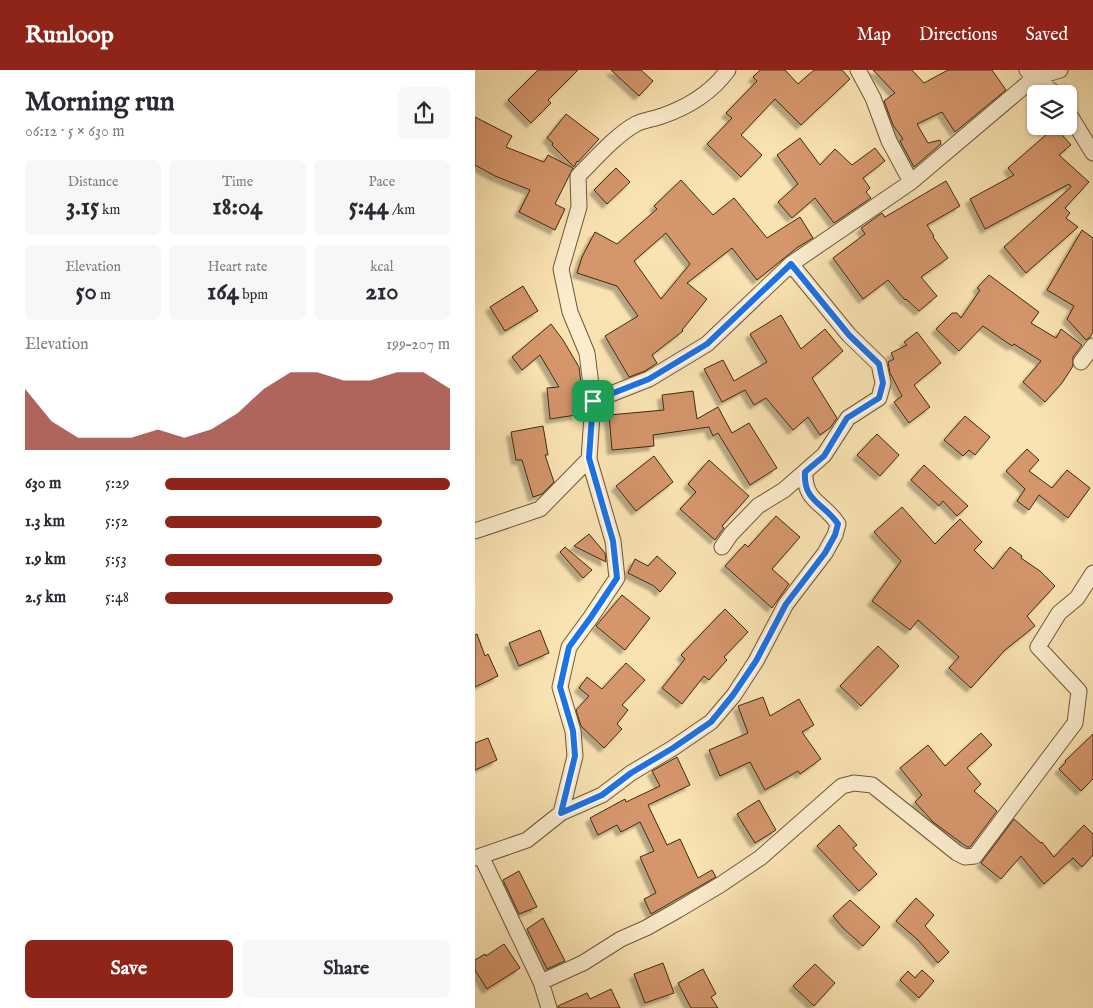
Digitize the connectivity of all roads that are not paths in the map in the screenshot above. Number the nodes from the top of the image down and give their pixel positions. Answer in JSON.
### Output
{"nodes":[{"id":1,"x":729,"y":70,"type":"edge"},
{"id":2,"x":858,"y":70,"type":"edge"},
{"id":3,"x":1060,"y":70,"type":"edge"},
{"id":4,"x":1030,"y":74,"type":"edge"},
{"id":5,"x":1044,"y":85,"type":"edge"},
{"id":6,"x":1077,"y":127,"type":"edge"},
{"id":7,"x":1093,"y":153,"type":"edge"},
{"id":8,"x":911,"y":182,"type":"junction"},
{"id":9,"x":791,"y":264,"type":"junction"},
{"id":10,"x":1093,"y":346,"type":"edge"},
{"id":11,"x":1081,"y":362,"type":"dead end"},
{"id":12,"x":593,"y":401,"type":"junction"},
{"id":13,"x":589,"y":458,"type":"junction"},
{"id":14,"x":805,"y":472,"type":"junction"},
{"id":15,"x":475,"y":531,"type":"edge"},
{"id":16,"x":722,"y":547,"type":"dead end"},
{"id":17,"x":1093,"y":573,"type":"edge"},
{"id":18,"x":561,"y":813,"type":"junction"},
{"id":19,"x":478,"y":857,"type":"edge"},
{"id":20,"x":541,"y":982,"type":"junction"},
{"id":21,"x":549,"y":1008,"type":"edge"}],
"edges":[{"from":1,"to":12,"type":"street"},
{"from":2,"to":8,"type":"street"},
{"from":3,"to":4,"type":"street"},
{"from":4,"to":5,"type":"street"},
{"from":4,"to":8,"type":"street"},
{"from":6,"to":7,"type":"street"},
{"from":8,"to":9,"type":"street"},
{"from":9,"to":12,"type":"street"},
{"from":9,"to":14,"type":"street"},
{"from":10,"to":11,"type":"street"},
{"from":12,"to":13,"type":"street"},
{"from":13,"to":15,"type":"street"},
{"from":13,"to":18,"type":"street"},
{"from":14,"to":16,"type":"street"},
{"from":14,"to":18,"type":"street"},
{"from":17,"to":20,"type":"street"},
{"from":18,"to":19,"type":"street"},
{"from":19,"to":20,"type":"street"},
{"from":20,"to":21,"type":"street"}]}
